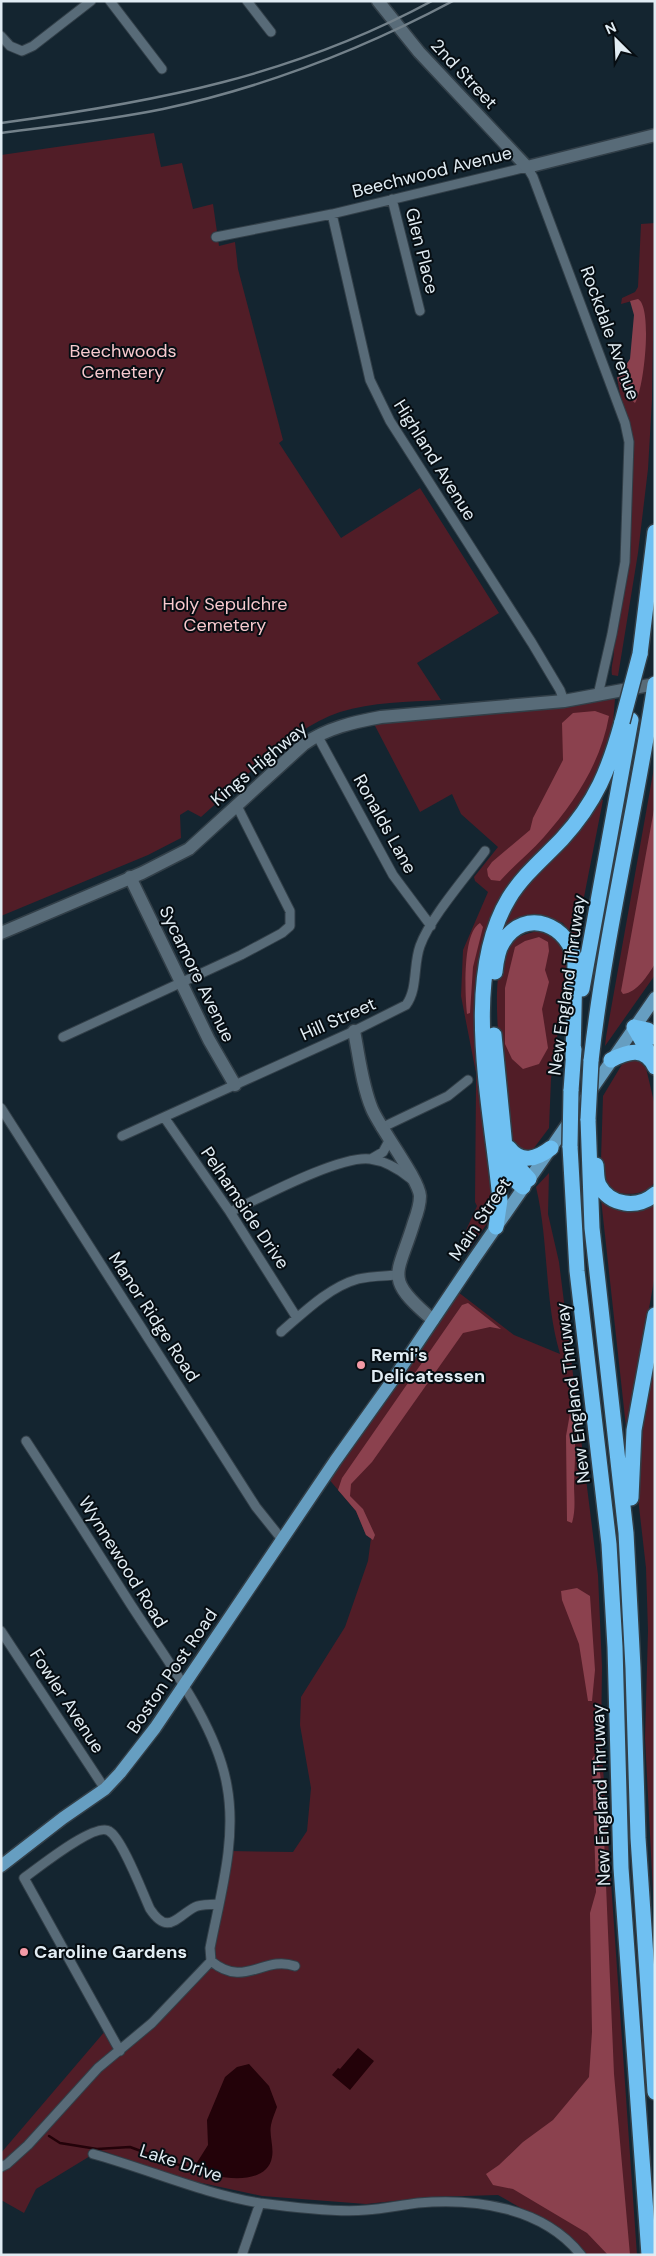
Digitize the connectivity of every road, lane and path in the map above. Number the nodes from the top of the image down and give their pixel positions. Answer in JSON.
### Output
{"nodes":[{"id":1,"x":91,"y":1,"type":"edge"},
{"id":2,"x":110,"y":1,"type":"edge"},
{"id":3,"x":247,"y":1,"type":"edge"},
{"id":4,"x":378,"y":1,"type":"edge"},
{"id":5,"x":271,"y":32,"type":"dead end"},
{"id":6,"x":1,"y":36,"type":"edge"},
{"id":7,"x":162,"y":69,"type":"dead end"},
{"id":8,"x":655,"y":135,"type":"edge"},
{"id":9,"x":527,"y":167,"type":"junction"},
{"id":10,"x":392,"y":199,"type":"junction"},
{"id":11,"x":332,"y":214,"type":"junction"},
{"id":12,"x":216,"y":237,"type":"dead end"},
{"id":13,"x":420,"y":311,"type":"dead end"},
{"id":14,"x":655,"y":532,"type":"edge"},
{"id":15,"x":655,"y":684,"type":"edge"},
{"id":16,"x":598,"y":695,"type":"junction"},
{"id":17,"x":564,"y":700,"type":"junction"},
{"id":18,"x":626,"y":721,"type":"junction"},
{"id":19,"x":317,"y":735,"type":"junction"},
{"id":20,"x":236,"y":806,"type":"junction"},
{"id":21,"x":485,"y":852,"type":"dead end"},
{"id":22,"x":130,"y":877,"type":"junction"},
{"id":23,"x":431,"y":926,"type":"junction"},
{"id":24,"x":1,"y":933,"type":"edge"},
{"id":25,"x":182,"y":983,"type":"junction"},
{"id":26,"x":655,"y":998,"type":"edge"},
{"id":27,"x":634,"y":1027,"type":"junction"},
{"id":28,"x":354,"y":1031,"type":"junction"},
{"id":29,"x":63,"y":1037,"type":"dead end"},
{"id":30,"x":655,"y":1037,"type":"edge"},
{"id":31,"x":573,"y":1058,"type":"junction"},
{"id":32,"x":611,"y":1060,"type":"junction"},
{"id":33,"x":655,"y":1066,"type":"edge"},
{"id":34,"x":468,"y":1080,"type":"dead end"},
{"id":35,"x":235,"y":1085,"type":"junction"},
{"id":36,"x":1,"y":1108,"type":"edge"},
{"id":37,"x":164,"y":1117,"type":"junction"},
{"id":38,"x":588,"y":1123,"type":"junction"},
{"id":39,"x":381,"y":1128,"type":"junction"},
{"id":40,"x":122,"y":1136,"type":"dead end"},
{"id":41,"x":504,"y":1137,"type":"junction"},
{"id":42,"x":389,"y":1141,"type":"junction"},
{"id":43,"x":551,"y":1148,"type":"junction"},
{"id":44,"x":495,"y":1150,"type":"junction"},
{"id":45,"x":371,"y":1159,"type":"junction"},
{"id":46,"x":415,"y":1182,"type":"junction"},
{"id":47,"x":526,"y":1183,"type":"junction"},
{"id":48,"x":655,"y":1194,"type":"edge"},
{"id":49,"x":230,"y":1212,"type":"junction"},
{"id":50,"x":496,"y":1227,"type":"junction"},
{"id":51,"x":397,"y":1274,"type":"junction"},
{"id":52,"x":655,"y":1315,"type":"edge"},
{"id":53,"x":298,"y":1318,"type":"junction"},
{"id":54,"x":433,"y":1320,"type":"junction"},
{"id":55,"x":281,"y":1332,"type":"dead end"},
{"id":56,"x":26,"y":1441,"type":"dead end"},
{"id":57,"x":335,"y":1461,"type":"joint"},
{"id":58,"x":285,"y":1537,"type":"junction"},
{"id":59,"x":1,"y":1631,"type":"edge"},
{"id":60,"x":632,"y":1634,"type":"junction"},
{"id":61,"x":183,"y":1685,"type":"junction"},
{"id":62,"x":106,"y":1789,"type":"junction"},
{"id":63,"x":1,"y":1866,"type":"edge"},
{"id":64,"x":218,"y":1904,"type":"junction"},
{"id":65,"x":211,"y":1961,"type":"junction"},
{"id":66,"x":295,"y":1966,"type":"dead end"},
{"id":67,"x":120,"y":2051,"type":"junction"},
{"id":68,"x":655,"y":2092,"type":"edge"},
{"id":69,"x":94,"y":2154,"type":"dead end"},
{"id":70,"x":1,"y":2167,"type":"edge"},
{"id":71,"x":260,"y":2202,"type":"junction"},
{"id":72,"x":242,"y":2255,"type":"edge"},
{"id":73,"x":581,"y":2255,"type":"edge"},
{"id":74,"x":649,"y":2255,"type":"edge"}],
"edges":[{"from":1,"to":6,"type":"street"},
{"from":2,"to":7,"type":"street"},
{"from":3,"to":5,"type":"street"},
{"from":4,"to":9,"type":"street","name":"2nd Street"},
{"from":8,"to":9,"type":"street","name":"Beechwood Avenue"},
{"from":9,"to":10,"type":"street","name":"Beechwood Avenue"},
{"from":9,"to":16,"type":"street","name":"Rockdale Avenue"},
{"from":10,"to":11,"type":"street","name":"Beechwood Avenue"},
{"from":10,"to":13,"type":"street","name":"Glen Place"},
{"from":11,"to":12,"type":"street","name":"Beechwood Avenue"},
{"from":11,"to":17,"type":"street","name":"Highland Avenue"},
{"from":14,"to":18,"type":"highway","bridge":true},
{"from":15,"to":16,"type":"street","name":"Kings Highway"},
{"from":15,"to":38,"type":"highway","name":"New England Thruway","bridge":true},
{"from":16,"to":17,"type":"street","name":"Kings Highway"},
{"from":17,"to":19,"type":"street","name":"Kings Highway"},
{"from":18,"to":31,"type":"highway","name":"New England Thruway"},
{"from":18,"to":44,"type":"highway"},
{"from":19,"to":20,"type":"street","name":"Kings Highway"},
{"from":19,"to":23,"type":"street","name":"Ronalds Lane"},
{"from":20,"to":22,"type":"street","name":"Kings Highway"},
{"from":20,"to":25,"type":"street"},
{"from":21,"to":23,"type":"street","name":"Hill Street"},
{"from":22,"to":24,"type":"street","name":"Kings Highway"},
{"from":22,"to":25,"type":"street","name":"Sycamore Avenue"},
{"from":23,"to":28,"type":"street","name":"Hill Street"},
{"from":25,"to":29,"type":"street"},
{"from":25,"to":35,"type":"street","name":"Sycamore Avenue"},
{"from":26,"to":27,"type":"main road","name":"Main Street"},
{"from":27,"to":30,"type":"highway"},
{"from":27,"to":32,"type":"main road","name":"Main Street"},
{"from":27,"to":33,"type":"highway"},
{"from":28,"to":35,"type":"street","name":"Hill Street"},
{"from":28,"to":39,"type":"street"},
{"from":31,"to":41,"type":"highway"},
{"from":31,"to":74,"type":"highway","name":"New England Thruway","bridge":true},
{"from":32,"to":33,"type":"highway"},
{"from":32,"to":43,"type":"main road","name":"Main Street"},
{"from":34,"to":39,"type":"street"},
{"from":35,"to":37,"type":"street","name":"Hill Street"},
{"from":36,"to":58,"type":"street","name":"Manor Ridge Road"},
{"from":37,"to":40,"type":"street","name":"Hill Street"},
{"from":37,"to":49,"type":"street","name":"Pelhamside Drive"},
{"from":38,"to":48,"type":"highway"},
{"from":38,"to":60,"type":"highway","name":"New England Thruway"},
{"from":39,"to":42,"type":"street"},
{"from":41,"to":43,"type":"highway"},
{"from":41,"to":47,"type":"highway"},
{"from":42,"to":45,"type":"street"},
{"from":42,"to":46,"type":"street"},
{"from":43,"to":47,"type":"main road","name":"Main Street"},
{"from":44,"to":47,"type":"highway"},
{"from":44,"to":50,"type":"highway"},
{"from":45,"to":46,"type":"street"},
{"from":45,"to":49,"type":"street"},
{"from":46,"to":51,"type":"street"},
{"from":47,"to":50,"type":"main road","name":"Main Street"},
{"from":49,"to":53,"type":"street","name":"Pelhamside Drive"},
{"from":50,"to":54,"type":"main road","name":"Main Street"},
{"from":51,"to":53,"type":"street"},
{"from":51,"to":54,"type":"street"},
{"from":52,"to":60,"type":"highway"},
{"from":53,"to":55,"type":"street"},
{"from":54,"to":57,"type":"main road","name":"Main Street"},
{"from":56,"to":61,"type":"street","name":"Wynnewood Road"},
{"from":57,"to":58,"type":"main road","name":"Boston Post Road"},
{"from":58,"to":61,"type":"main road","name":"Boston Post Road"},
{"from":59,"to":62,"type":"street","name":"Fowler Avenue"},
{"from":60,"to":68,"type":"highway","name":"New England Thruway"},
{"from":61,"to":62,"type":"main road","name":"Boston Post Road"},
{"from":61,"to":64,"type":"street","name":"Wynnewood Road"},
{"from":62,"to":63,"type":"main road","name":"Boston Post Road"},
{"from":64,"to":65,"type":"street","name":"Wynnewood Road"},
{"from":64,"to":67,"type":"street"},
{"from":65,"to":66,"type":"street"},
{"from":65,"to":67,"type":"street"},
{"from":67,"to":70,"type":"street"},
{"from":69,"to":71,"type":"street","name":"Lake Drive"},
{"from":71,"to":72,"type":"street"},
{"from":71,"to":73,"type":"street","name":"Lake Drive"}]}
